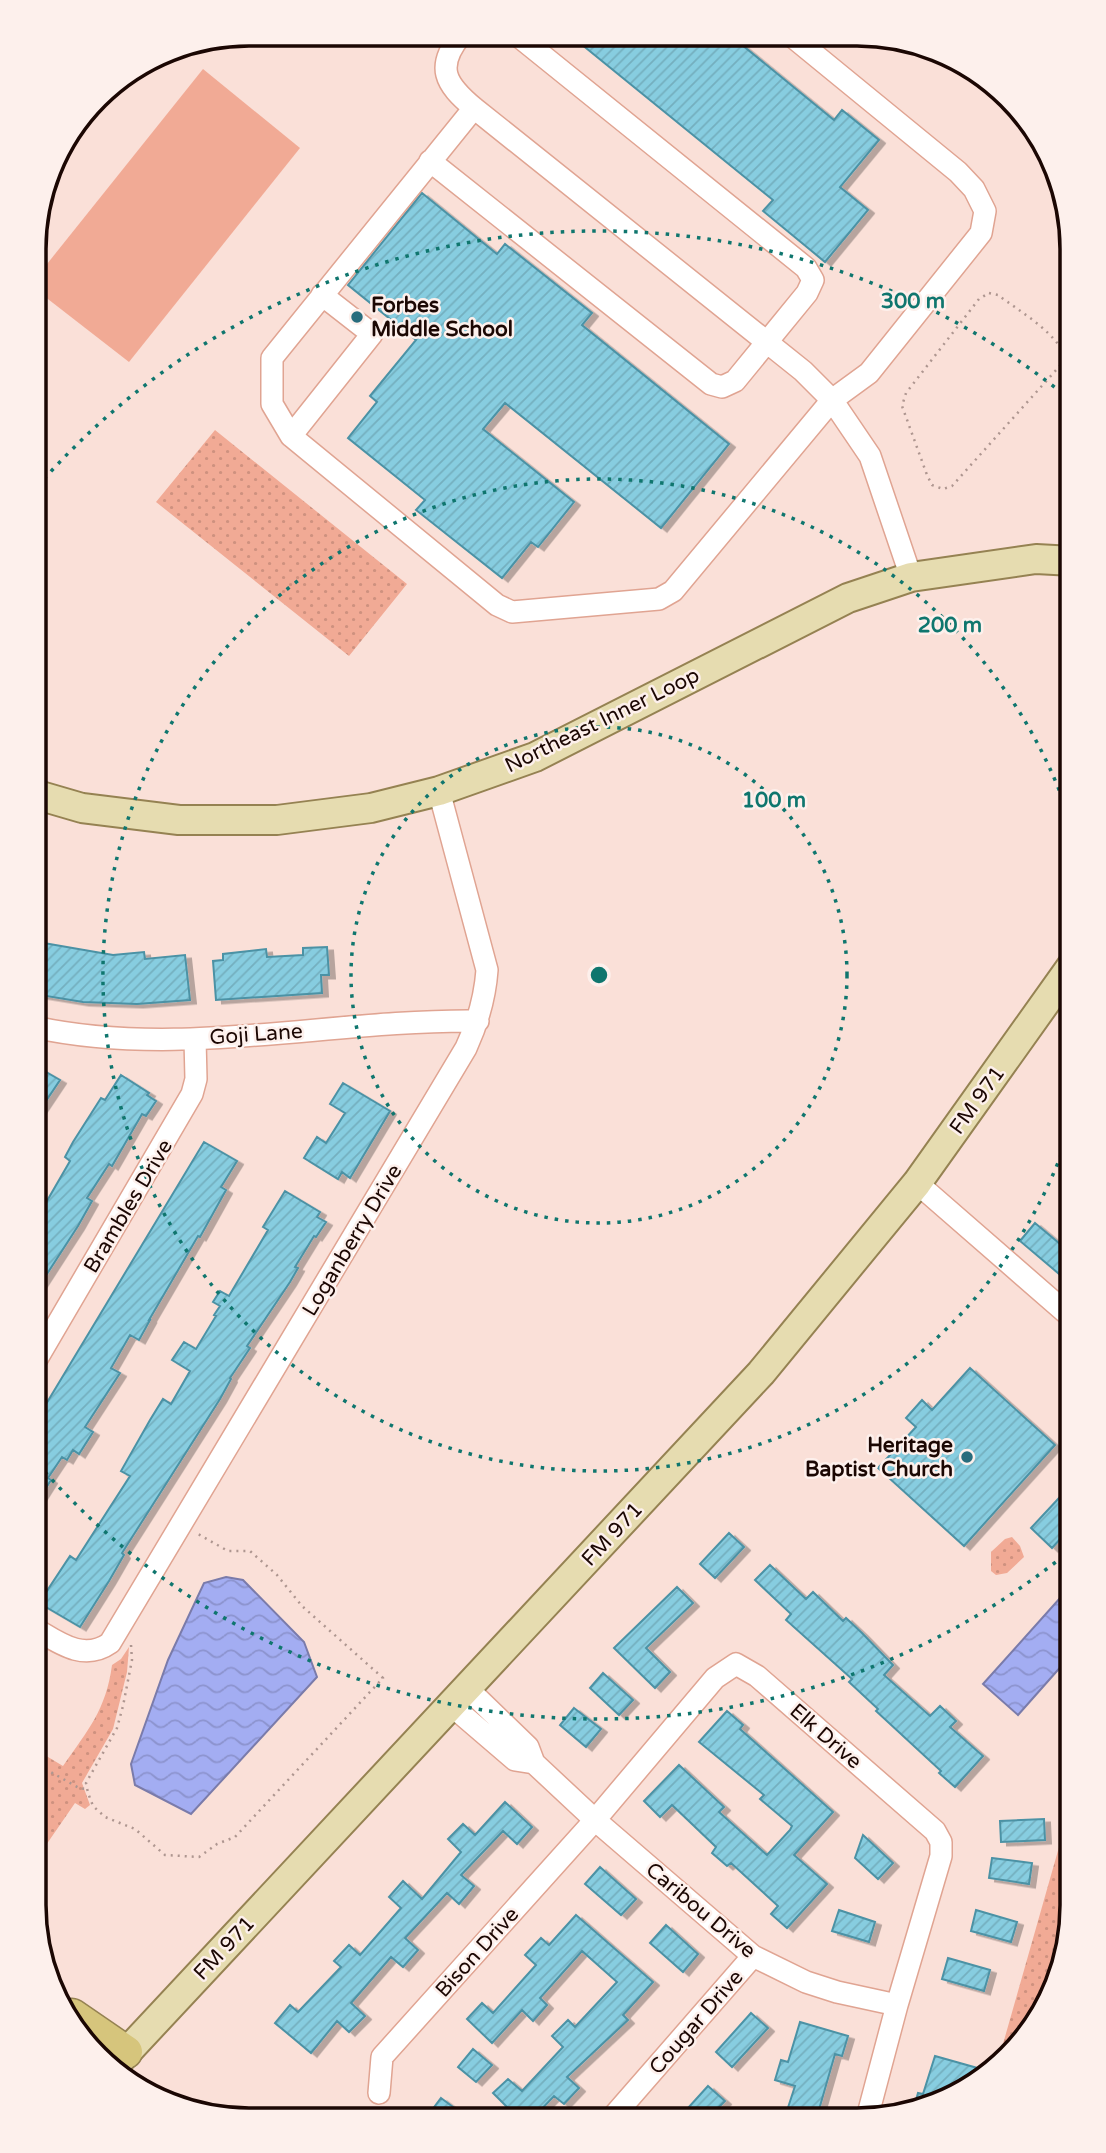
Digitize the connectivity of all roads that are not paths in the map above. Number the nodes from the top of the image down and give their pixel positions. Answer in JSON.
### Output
{"nodes":[{"id":1,"x":452,"y":46,"type":"edge"},
{"id":2,"x":531,"y":46,"type":"edge"},
{"id":3,"x":804,"y":46,"type":"edge"},
{"id":4,"x":474,"y":107,"type":"junction"},
{"id":5,"x":430,"y":160,"type":"junction"},
{"id":6,"x":322,"y":295,"type":"junction"},
{"id":7,"x":767,"y":342,"type":"junction"},
{"id":8,"x":832,"y":400,"type":"junction"},
{"id":9,"x":291,"y":436,"type":"junction"},
{"id":10,"x":1060,"y":560,"type":"edge"},
{"id":11,"x":911,"y":577,"type":"junction"},
{"id":12,"x":439,"y":791,"type":"junction"},
{"id":13,"x":46,"y":798,"type":"edge"},
{"id":14,"x":1060,"y":982,"type":"edge"},
{"id":15,"x":478,"y":1021,"type":"junction"},
{"id":16,"x":46,"y":1030,"type":"edge"},
{"id":17,"x":195,"y":1039,"type":"junction"},
{"id":18,"x":917,"y":1183,"type":"junction"},
{"id":19,"x":1060,"y":1308,"type":"edge"},
{"id":20,"x":46,"y":1344,"type":"edge"},
{"id":21,"x":46,"y":1634,"type":"edge"},
{"id":22,"x":460,"y":1698,"type":"junction"},
{"id":23,"x":595,"y":1820,"type":"junction"},
{"id":24,"x":753,"y":1956,"type":"junction"},
{"id":25,"x":897,"y":2005,"type":"junction"},
{"id":26,"x":100,"y":2042,"type":"edge"},
{"id":27,"x":114,"y":2056,"type":"edge"},
{"id":28,"x":119,"y":2061,"type":"edge"},
{"id":29,"x":379,"y":2093,"type":"dead end"},
{"id":30,"x":870,"y":2107,"type":"edge"},
{"id":31,"x":621,"y":2108,"type":"edge"}],
"edges":[{"from":1,"to":4,"type":"street"},
{"from":2,"to":7,"type":"street"},
{"from":3,"to":8,"type":"street"},
{"from":4,"to":5,"type":"street"},
{"from":4,"to":7,"type":"street"},
{"from":5,"to":6,"type":"street"},
{"from":5,"to":7,"type":"street"},
{"from":6,"to":9,"type":"street"},
{"from":6,"to":9,"type":"street"},
{"from":7,"to":8,"type":"street"},
{"from":8,"to":9,"type":"street"},
{"from":8,"to":11,"type":"street"},
{"from":10,"to":11,"type":"main road","name":"Northeast Inner Loop"},
{"from":11,"to":12,"type":"main road","name":"Northeast Inner Loop"},
{"from":12,"to":13,"type":"main road","name":"Northeast Inner Loop"},
{"from":12,"to":15,"type":"street","name":"Loganberry Drive"},
{"from":14,"to":18,"type":"main road","name":"FM 971","number":"FM 971"},
{"from":15,"to":17,"type":"street","name":"Goji Lane"},
{"from":15,"to":21,"type":"street","name":"Loganberry Drive"},
{"from":16,"to":17,"type":"street","name":"Goji Lane"},
{"from":17,"to":20,"type":"street","name":"Brambles Drive"},
{"from":18,"to":19,"type":"street"},
{"from":18,"to":22,"type":"main road","name":"FM 971","number":"FM 971"},
{"from":22,"to":23,"type":"street","name":"Caribou Drive"},
{"from":22,"to":28,"type":"main road","name":"FM 971","number":"FM 971"},
{"from":23,"to":24,"type":"street","name":"Caribou Drive"},
{"from":23,"to":25,"type":"street","name":"Elk Drive"},
{"from":23,"to":29,"type":"street","name":"Bison Drive"},
{"from":24,"to":25,"type":"street","name":"Caribou Drive"},
{"from":24,"to":31,"type":"street","name":"Cougar Drive"},
{"from":25,"to":30,"type":"street"},
{"from":26,"to":27,"type":"highway"}]}
